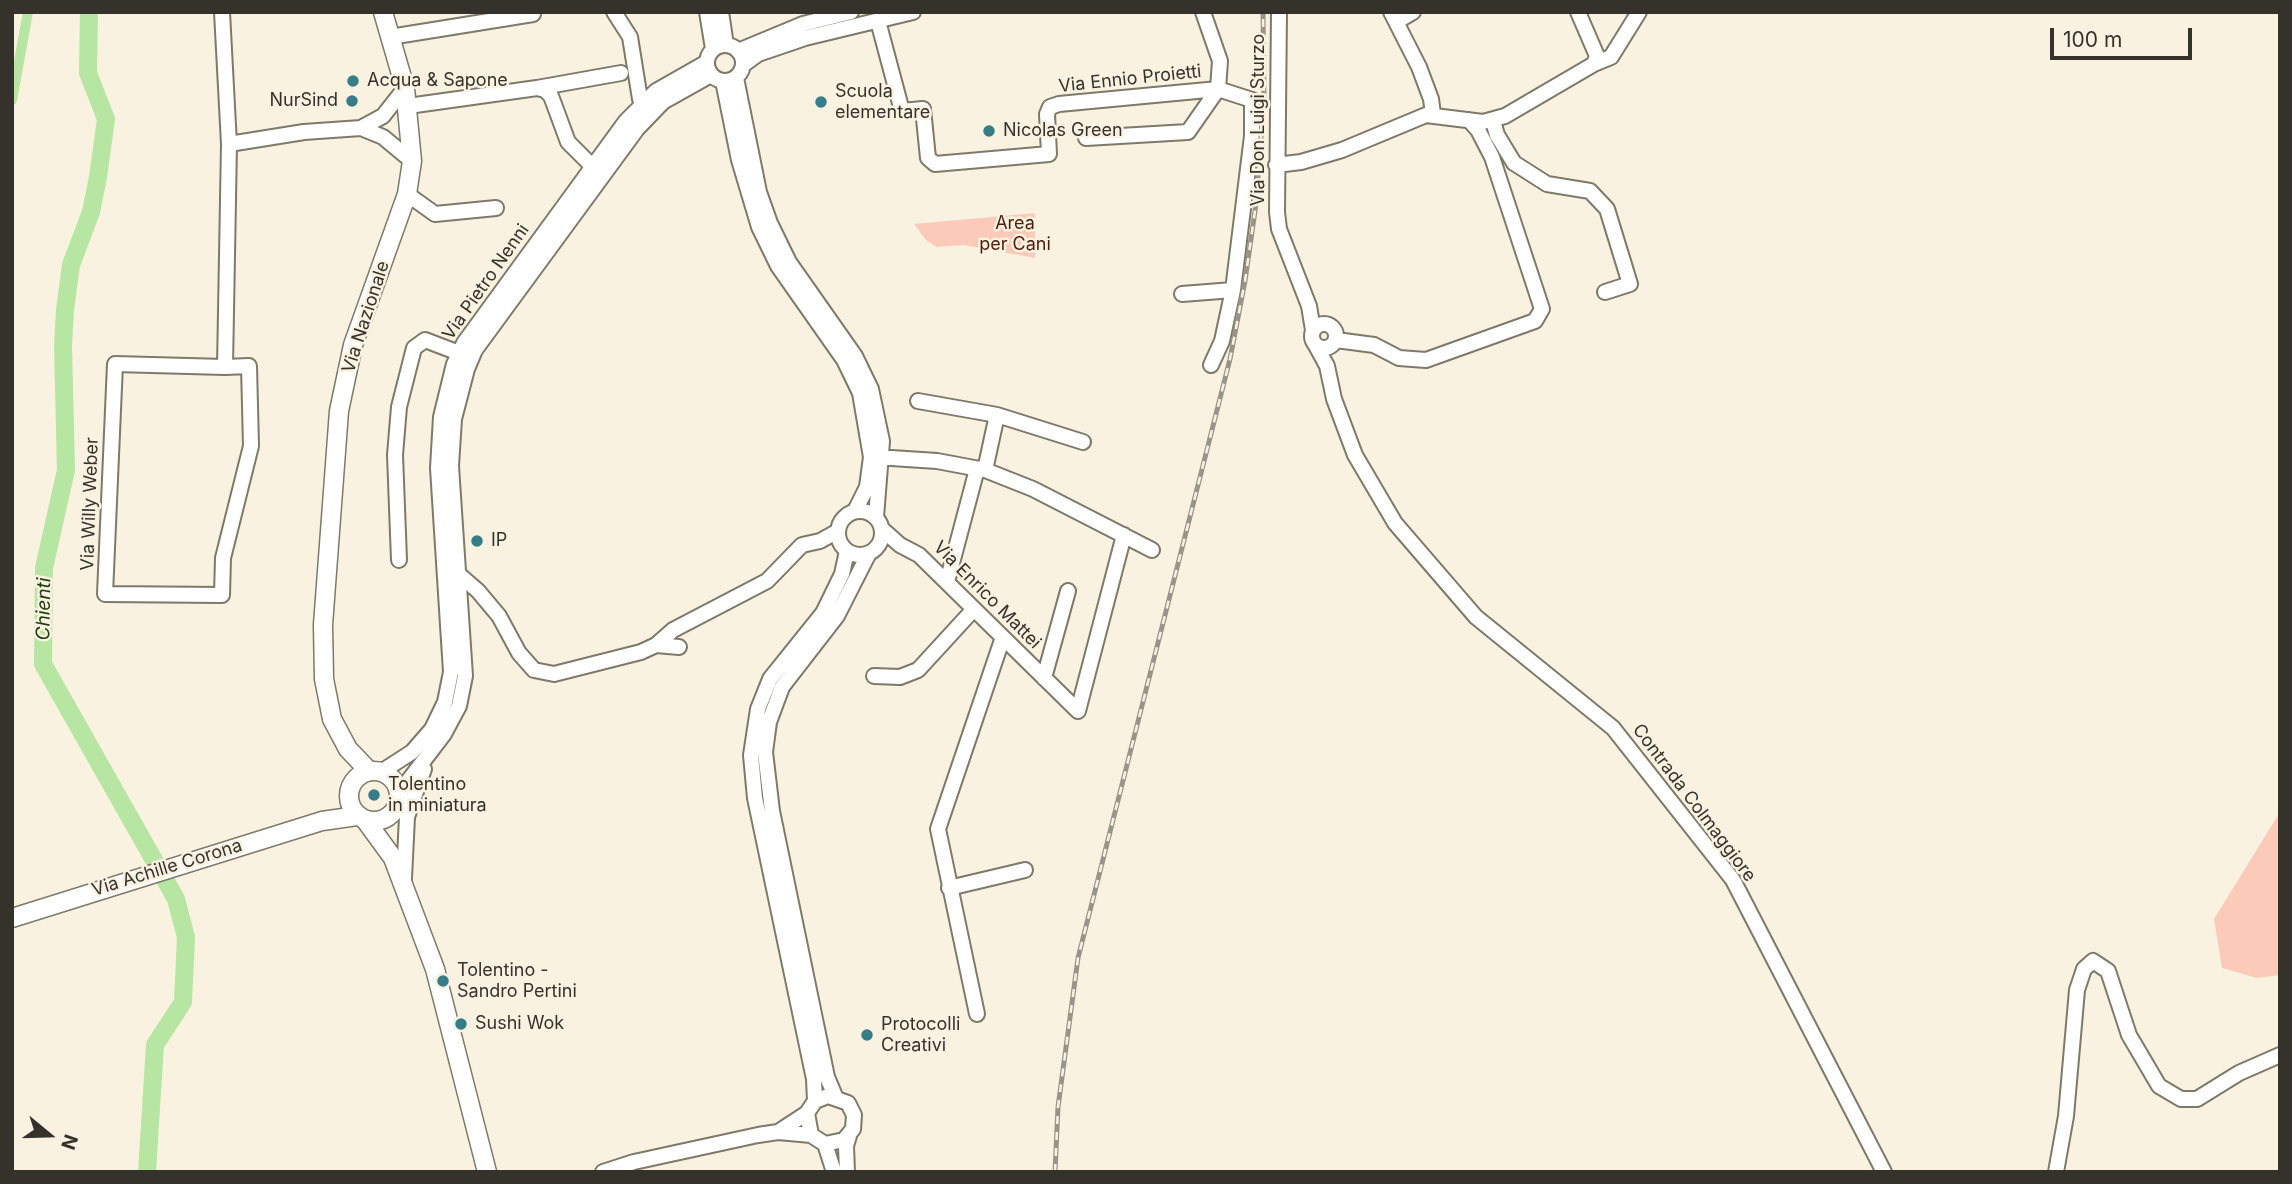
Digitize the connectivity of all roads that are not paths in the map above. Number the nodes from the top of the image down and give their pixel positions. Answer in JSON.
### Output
{"nodes":[{"id":1,"x":222,"y":12,"type":"edge"},
{"id":2,"x":383,"y":12,"type":"edge"},
{"id":3,"x":614,"y":12,"type":"edge"},
{"id":4,"x":707,"y":12,"type":"edge"},
{"id":5,"x":721,"y":12,"type":"edge"},
{"id":6,"x":851,"y":12,"type":"edge"},
{"id":7,"x":913,"y":12,"type":"edge"},
{"id":8,"x":1203,"y":12,"type":"edge"},
{"id":9,"x":1279,"y":12,"type":"edge"},
{"id":10,"x":1413,"y":12,"type":"edge"},
{"id":11,"x":1578,"y":12,"type":"edge"},
{"id":12,"x":1639,"y":12,"type":"edge"},
{"id":13,"x":533,"y":14,"type":"edge"},
{"id":14,"x":1393,"y":17,"type":"edge"},
{"id":15,"x":878,"y":21,"type":"junction"},
{"id":16,"x":390,"y":37,"type":"junction"},
{"id":17,"x":725,"y":63,"type":"junction"},
{"id":18,"x":1594,"y":64,"type":"junction"},
{"id":19,"x":621,"y":73,"type":"dead end"},
{"id":20,"x":405,"y":88,"type":"junction"},
{"id":21,"x":537,"y":88,"type":"junction"},
{"id":22,"x":1218,"y":89,"type":"junction"},
{"id":23,"x":408,"y":106,"type":"junction"},
{"id":24,"x":647,"y":108,"type":"junction"},
{"id":25,"x":1433,"y":114,"type":"junction"},
{"id":26,"x":383,"y":116,"type":"junction"},
{"id":27,"x":1469,"y":120,"type":"junction"},
{"id":28,"x":1493,"y":121,"type":"junction"},
{"id":29,"x":411,"y":127,"type":"junction"},
{"id":30,"x":361,"y":128,"type":"junction"},
{"id":31,"x":383,"y":137,"type":"junction"},
{"id":32,"x":1086,"y":138,"type":"dead end"},
{"id":33,"x":229,"y":144,"type":"junction"},
{"id":34,"x":1506,"y":150,"type":"junction"},
{"id":35,"x":1492,"y":157,"type":"junction"},
{"id":36,"x":412,"y":160,"type":"junction"},
{"id":37,"x":1514,"y":163,"type":"junction"},
{"id":38,"x":1276,"y":165,"type":"junction"},
{"id":39,"x":593,"y":167,"type":"junction"},
{"id":40,"x":407,"y":194,"type":"junction"},
{"id":41,"x":496,"y":208,"type":"dead end"},
{"id":42,"x":1233,"y":290,"type":"junction"},
{"id":43,"x":1605,"y":292,"type":"dead end"},
{"id":44,"x":1182,"y":294,"type":"dead end"},
{"id":45,"x":1317,"y":332,"type":"junction"},
{"id":46,"x":1334,"y":342,"type":"junction"},
{"id":47,"x":466,"y":355,"type":"junction"},
{"id":48,"x":1211,"y":365,"type":"dead end"},
{"id":49,"x":1327,"y":366,"type":"junction"},
{"id":50,"x":225,"y":367,"type":"junction"},
{"id":51,"x":918,"y":401,"type":"dead end"},
{"id":52,"x":997,"y":415,"type":"junction"},
{"id":53,"x":1083,"y":442,"type":"dead end"},
{"id":54,"x":877,"y":457,"type":"junction"},
{"id":55,"x":981,"y":470,"type":"junction"},
{"id":56,"x":855,"y":511,"type":"junction"},
{"id":57,"x":1393,"y":520,"type":"joint"},
{"id":58,"x":879,"y":523,"type":"junction"},
{"id":59,"x":838,"y":531,"type":"junction"},
{"id":60,"x":1124,"y":535,"type":"junction"},
{"id":61,"x":820,"y":541,"type":"junction"},
{"id":62,"x":900,"y":545,"type":"junction"},
{"id":63,"x":845,"y":549,"type":"junction"},
{"id":64,"x":1152,"y":550,"type":"dead end"},
{"id":65,"x":872,"y":551,"type":"junction"},
{"id":66,"x":398,"y":560,"type":"dead end"},
{"id":67,"x":450,"y":571,"type":"junction"},
{"id":68,"x":947,"y":582,"type":"junction"},
{"id":69,"x":1068,"y":590,"type":"dead end"},
{"id":70,"x":974,"y":609,"type":"junction"},
{"id":71,"x":454,"y":634,"type":"junction"},
{"id":72,"x":1002,"y":639,"type":"junction"},
{"id":73,"x":656,"y":645,"type":"junction"},
{"id":74,"x":678,"y":647,"type":"dead end"},
{"id":75,"x":874,"y":676,"type":"dead end"},
{"id":76,"x":1044,"y":678,"type":"junction"},
{"id":77,"x":435,"y":745,"type":"junction"},
{"id":78,"x":348,"y":749,"type":"junction"},
{"id":79,"x":375,"y":772,"type":"junction"},
{"id":80,"x":351,"y":789,"type":"junction"},
{"id":81,"x":399,"y":793,"type":"junction"},
{"id":82,"x":389,"y":817,"type":"junction"},
{"id":83,"x":361,"y":818,"type":"junction"},
{"id":84,"x":322,"y":821,"type":"junction"},
{"id":85,"x":393,"y":858,"type":"junction"},
{"id":86,"x":1025,"y":870,"type":"dead end"},
{"id":87,"x":404,"y":887,"type":"junction"},
{"id":88,"x":949,"y":888,"type":"junction"},
{"id":89,"x":12,"y":918,"type":"edge"},
{"id":90,"x":977,"y":1014,"type":"dead end"},
{"id":91,"x":2280,"y":1055,"type":"edge"},
{"id":92,"x":835,"y":1096,"type":"junction"},
{"id":93,"x":811,"y":1107,"type":"junction"},
{"id":94,"x":778,"y":1132,"type":"junction"},
{"id":95,"x":811,"y":1135,"type":"junction"},
{"id":96,"x":849,"y":1136,"type":"junction"},
{"id":97,"x":825,"y":1144,"type":"junction"},
{"id":98,"x":487,"y":1172,"type":"edge"},
{"id":99,"x":603,"y":1172,"type":"edge"},
{"id":100,"x":834,"y":1172,"type":"edge"},
{"id":101,"x":848,"y":1172,"type":"edge"},
{"id":102,"x":1884,"y":1172,"type":"edge"},
{"id":103,"x":2056,"y":1172,"type":"edge"}],
"edges":[{"from":1,"to":33,"type":"street"},
{"from":2,"to":16,"type":"main road","name":"Via Nazionale"},
{"from":3,"to":24,"type":"street"},
{"from":4,"to":17,"type":"street"},
{"from":5,"to":17,"type":"street"},
{"from":6,"to":17,"type":"street"},
{"from":7,"to":15,"type":"street"},
{"from":8,"to":22,"type":"street"},
{"from":9,"to":38,"type":"street","name":"Via Don Luigi Sturzo"},
{"from":10,"to":14,"type":"street"},
{"from":11,"to":18,"type":"street"},
{"from":12,"to":18,"type":"street"},
{"from":13,"to":16,"type":"street"},
{"from":14,"to":25,"type":"street"},
{"from":15,"to":17,"type":"street"},
{"from":15,"to":22,"type":"street","name":"Via Ennio Proietti"},
{"from":16,"to":20,"type":"main road","name":"Via Nazionale"},
{"from":17,"to":24,"type":"street","name":"Via Pietro Nenni"},
{"from":17,"to":54,"type":"street"},
{"from":18,"to":28,"type":"street"},
{"from":19,"to":21,"type":"street"},
{"from":20,"to":23,"type":"main road","name":"Via Nazionale"},
{"from":20,"to":26,"type":"street"},
{"from":21,"to":23,"type":"street"},
{"from":21,"to":39,"type":"street"},
{"from":22,"to":32,"type":"street"},
{"from":22,"to":42,"type":"street"},
{"from":23,"to":29,"type":"main road","name":"Via Nazionale"},
{"from":24,"to":39,"type":"street","name":"Via Pietro Nenni"},
{"from":24,"to":47,"type":"street","name":"Via Pietro Nenni"},
{"from":25,"to":27,"type":"street"},
{"from":25,"to":38,"type":"street"},
{"from":26,"to":29,"type":"street"},
{"from":26,"to":30,"type":"street"},
{"from":27,"to":28,"type":"street"},
{"from":27,"to":35,"type":"street"},
{"from":28,"to":34,"type":"street"},
{"from":29,"to":31,"type":"street"},
{"from":29,"to":36,"type":"main road","name":"Via Nazionale"},
{"from":30,"to":31,"type":"street"},
{"from":30,"to":33,"type":"street"},
{"from":31,"to":36,"type":"street"},
{"from":33,"to":50,"type":"street"},
{"from":34,"to":35,"type":"street"},
{"from":34,"to":37,"type":"street"},
{"from":35,"to":37,"type":"street"},
{"from":35,"to":46,"type":"street"},
{"from":36,"to":40,"type":"main road","name":"Via Nazionale"},
{"from":37,"to":43,"type":"street"},
{"from":38,"to":45,"type":"street","name":"Via Don Luigi Sturzo"},
{"from":39,"to":47,"type":"street","name":"Via Pietro Nenni"},
{"from":40,"to":41,"type":"street"},
{"from":40,"to":78,"type":"main road","name":"Via Nazionale"},
{"from":42,"to":44,"type":"street"},
{"from":42,"to":48,"type":"street"},
{"from":45,"to":46,"type":"street"},
{"from":45,"to":46,"type":"street","name":"Via Don Luigi Sturzo"},
{"from":45,"to":49,"type":"street","name":"Via Don Luigi Sturzo"},
{"from":46,"to":49,"type":"street","name":"Via Don Luigi Sturzo"},
{"from":47,"to":66,"type":"street"},
{"from":47,"to":67,"type":"street","name":"Via Pietro Nenni"},
{"from":49,"to":57,"type":"street","name":"Via Don Luigi Sturzo"},
{"from":50,"to":50,"type":"street","name":"Via Willy Weber"},
{"from":51,"to":52,"type":"street"},
{"from":52,"to":53,"type":"street"},
{"from":52,"to":55,"type":"street"},
{"from":54,"to":55,"type":"street"},
{"from":54,"to":56,"type":"street"},
{"from":54,"to":58,"type":"street"},
{"from":55,"to":60,"type":"street"},
{"from":55,"to":68,"type":"street"},
{"from":56,"to":58,"type":"street"},
{"from":56,"to":59,"type":"street"},
{"from":57,"to":102,"type":"street","name":"Contrada Colmaggiore"},
{"from":58,"to":62,"type":"street","name":"Via Enrico Mattei"},
{"from":58,"to":65,"type":"street"},
{"from":59,"to":61,"type":"street"},
{"from":59,"to":63,"type":"street"},
{"from":60,"to":64,"type":"street"},
{"from":60,"to":76,"type":"street","name":"Via Enrico Mattei"},
{"from":61,"to":63,"type":"street"},
{"from":61,"to":73,"type":"street"},
{"from":62,"to":65,"type":"street"},
{"from":62,"to":68,"type":"street","name":"Via Enrico Mattei"},
{"from":63,"to":65,"type":"street"},
{"from":63,"to":93,"type":"street"},
{"from":65,"to":92,"type":"street"},
{"from":67,"to":71,"type":"street","name":"Via Pietro Nenni"},
{"from":67,"to":73,"type":"street"},
{"from":68,"to":70,"type":"street","name":"Via Enrico Mattei"},
{"from":69,"to":76,"type":"street","name":"Via Enrico Mattei"},
{"from":70,"to":72,"type":"street","name":"Via Enrico Mattei"},
{"from":70,"to":75,"type":"street"},
{"from":71,"to":77,"type":"street","name":"Via Pietro Nenni"},
{"from":71,"to":79,"type":"street","name":"Via Pietro Nenni"},
{"from":72,"to":76,"type":"street","name":"Via Enrico Mattei"},
{"from":72,"to":88,"type":"street"},
{"from":73,"to":74,"type":"street"},
{"from":77,"to":81,"type":"street","name":"Via Pietro Nenni"},
{"from":77,"to":87,"type":"street"},
{"from":78,"to":79,"type":"main road","name":"Via Nazionale"},
{"from":78,"to":80,"type":"main road","name":"Via Nazionale"},
{"from":79,"to":80,"type":"main road"},
{"from":79,"to":81,"type":"main road"},
{"from":80,"to":83,"type":"main road"},
{"from":80,"to":84,"type":"main road","name":"Via Achille Corona"},
{"from":81,"to":82,"type":"main road"},
{"from":82,"to":83,"type":"main road"},
{"from":82,"to":85,"type":"main road"},
{"from":83,"to":84,"type":"main road","name":"Via Achille Corona"},
{"from":83,"to":85,"type":"main road"},
{"from":84,"to":89,"type":"main road","name":"Via Achille Corona"},
{"from":85,"to":87,"type":"main road"},
{"from":86,"to":88,"type":"street"},
{"from":87,"to":98,"type":"main road"},
{"from":88,"to":90,"type":"street"},
{"from":91,"to":103,"type":"street"},
{"from":92,"to":93,"type":"street"},
{"from":92,"to":96,"type":"street"},
{"from":93,"to":94,"type":"street"},
{"from":93,"to":95,"type":"street"},
{"from":94,"to":95,"type":"street"},
{"from":94,"to":99,"type":"street"},
{"from":95,"to":97,"type":"street"},
{"from":96,"to":97,"type":"street"},
{"from":96,"to":101,"type":"street"},
{"from":97,"to":100,"type":"street"}]}
